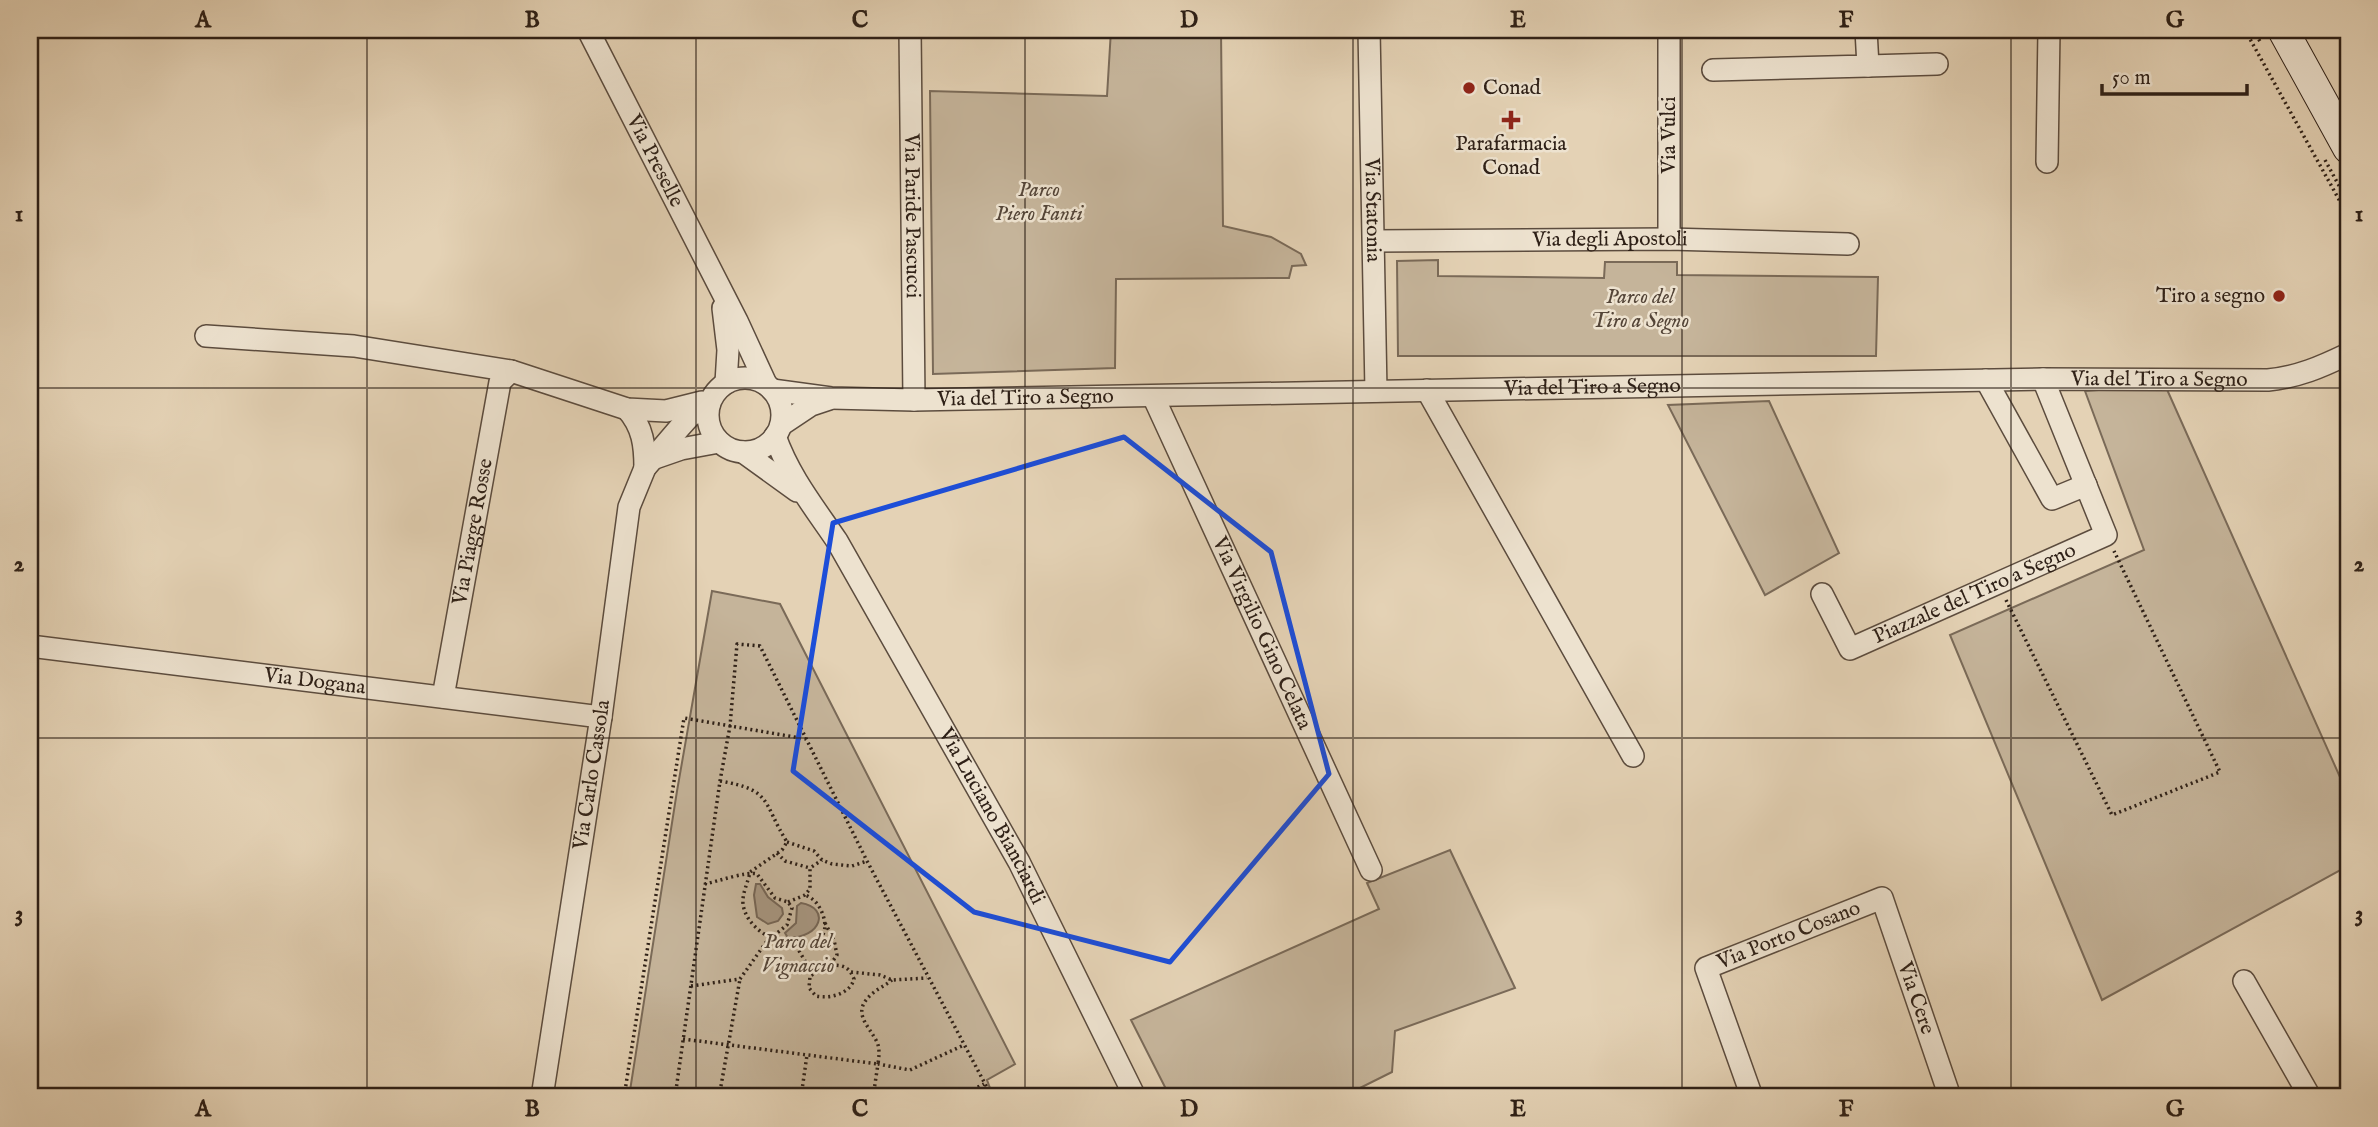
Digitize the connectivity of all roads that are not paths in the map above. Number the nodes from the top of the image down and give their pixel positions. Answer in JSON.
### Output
{"nodes":[{"id":1,"x":588,"y":30,"type":"edge"},
{"id":2,"x":910,"y":30,"type":"edge"},
{"id":3,"x":1369,"y":30,"type":"edge"},
{"id":4,"x":1670,"y":30,"type":"edge"},
{"id":5,"x":1866,"y":30,"type":"edge"},
{"id":6,"x":2049,"y":30,"type":"edge"},
{"id":7,"x":2283,"y":30,"type":"edge"},
{"id":8,"x":1937,"y":64,"type":"dead end"},
{"id":9,"x":1868,"y":66,"type":"junction"},
{"id":10,"x":1713,"y":69,"type":"dead end"},
{"id":11,"x":2348,"y":148,"type":"edge"},
{"id":12,"x":2047,"y":162,"type":"dead end"},
{"id":13,"x":1669,"y":239,"type":"junction"},
{"id":14,"x":1374,"y":241,"type":"junction"},
{"id":15,"x":1847,"y":244,"type":"dead end"},
{"id":16,"x":721,"y":292,"type":"junction"},
{"id":17,"x":206,"y":336,"type":"dead end"},
{"id":18,"x":2348,"y":354,"type":"edge"},
{"id":19,"x":511,"y":371,"type":"junction"},
{"id":20,"x":2043,"y":379,"type":"junction"},
{"id":21,"x":1986,"y":380,"type":"junction"},
{"id":22,"x":769,"y":387,"type":"junction"},
{"id":23,"x":1427,"y":390,"type":"junction"},
{"id":24,"x":1376,"y":391,"type":"junction"},
{"id":25,"x":715,"y":395,"type":"junction"},
{"id":26,"x":1153,"y":396,"type":"junction"},
{"id":27,"x":831,"y":398,"type":"junction"},
{"id":28,"x":914,"y":400,"type":"junction"},
{"id":29,"x":628,"y":409,"type":"junction"},
{"id":30,"x":778,"y":430,"type":"junction"},
{"id":31,"x":719,"y":442,"type":"junction"},
{"id":32,"x":743,"y":452,"type":"junction"},
{"id":33,"x":650,"y":463,"type":"junction"},
{"id":34,"x":2086,"y":485,"type":"junction"},
{"id":35,"x":806,"y":499,"type":"junction"},
{"id":36,"x":1822,"y":594,"type":"dead end"},
{"id":37,"x":30,"y":646,"type":"edge"},
{"id":38,"x":443,"y":698,"type":"junction"},
{"id":39,"x":601,"y":717,"type":"junction"},
{"id":40,"x":1633,"y":756,"type":"dead end"},
{"id":41,"x":1371,"y":870,"type":"dead end"},
{"id":42,"x":1882,"y":898,"type":"joint"},
{"id":43,"x":2244,"y":981,"type":"dead end"},
{"id":44,"x":542,"y":1097,"type":"edge"},
{"id":45,"x":1135,"y":1097,"type":"edge"},
{"id":46,"x":1752,"y":1097,"type":"edge"},
{"id":47,"x":1951,"y":1097,"type":"edge"},
{"id":48,"x":2310,"y":1097,"type":"edge"}],
"edges":[{"from":1,"to":16,"type":"street","name":"Via Preselle"},
{"from":2,"to":28,"type":"street","name":"Via Paride Pascucci"},
{"from":3,"to":14,"type":"street","name":"Via Statonia"},
{"from":4,"to":13,"type":"street","name":"Via Vulci"},
{"from":5,"to":9,"type":"street"},
{"from":6,"to":12,"type":"street"},
{"from":7,"to":11,"type":"main road"},
{"from":8,"to":9,"type":"street"},
{"from":9,"to":10,"type":"street"},
{"from":13,"to":14,"type":"street","name":"Via degli Apostoli"},
{"from":13,"to":15,"type":"street","name":"Via degli Apostoli"},
{"from":14,"to":24,"type":"street","name":"Via Statonia"},
{"from":16,"to":22,"type":"street","name":"Via Preselle"},
{"from":16,"to":25,"type":"street","name":"Via Preselle"},
{"from":17,"to":19,"type":"street"},
{"from":18,"to":20,"type":"street","name":"Via del Tiro a Segno"},
{"from":19,"to":29,"type":"street"},
{"from":19,"to":38,"type":"street","name":"Via Piagge Rosse"},
{"from":20,"to":21,"type":"street","name":"Via del Tiro a Segno"},
{"from":20,"to":34,"type":"street"},
{"from":21,"to":23,"type":"street","name":"Via del Tiro a Segno"},
{"from":21,"to":34,"type":"street"},
{"from":22,"to":25,"type":"street"},
{"from":22,"to":27,"type":"street","name":"Via del Tiro a Segno"},
{"from":22,"to":30,"type":"street"},
{"from":23,"to":24,"type":"street","name":"Via del Tiro a Segno"},
{"from":23,"to":40,"type":"street"},
{"from":24,"to":26,"type":"street","name":"Via del Tiro a Segno"},
{"from":25,"to":29,"type":"street"},
{"from":25,"to":31,"type":"street"},
{"from":25,"to":33,"type":"street","name":"Via Carlo Cassola"},
{"from":26,"to":28,"type":"street","name":"Via del Tiro a Segno"},
{"from":26,"to":41,"type":"street","name":"Via Virgilio Gino Celata"},
{"from":27,"to":28,"type":"street","name":"Via del Tiro a Segno"},
{"from":27,"to":30,"type":"street","name":"Via del Tiro a Segno"},
{"from":29,"to":33,"type":"street"},
{"from":30,"to":32,"type":"street"},
{"from":30,"to":35,"type":"street"},
{"from":31,"to":32,"type":"street"},
{"from":31,"to":33,"type":"street"},
{"from":32,"to":35,"type":"street"},
{"from":33,"to":39,"type":"street","name":"Via Carlo Cassola"},
{"from":34,"to":36,"type":"street","name":"Piazzale del Tiro a Segno"},
{"from":35,"to":45,"type":"street","name":"Via Luciano Bianciardi"},
{"from":37,"to":38,"type":"street","name":"Via Dogana"},
{"from":38,"to":39,"type":"street","name":"Via Dogana"},
{"from":39,"to":44,"type":"street","name":"Via Carlo Cassola"},
{"from":42,"to":46,"type":"street","name":"Via Porto Cosano"},
{"from":42,"to":47,"type":"street","name":"Via Cere"},
{"from":43,"to":48,"type":"street"}]}
